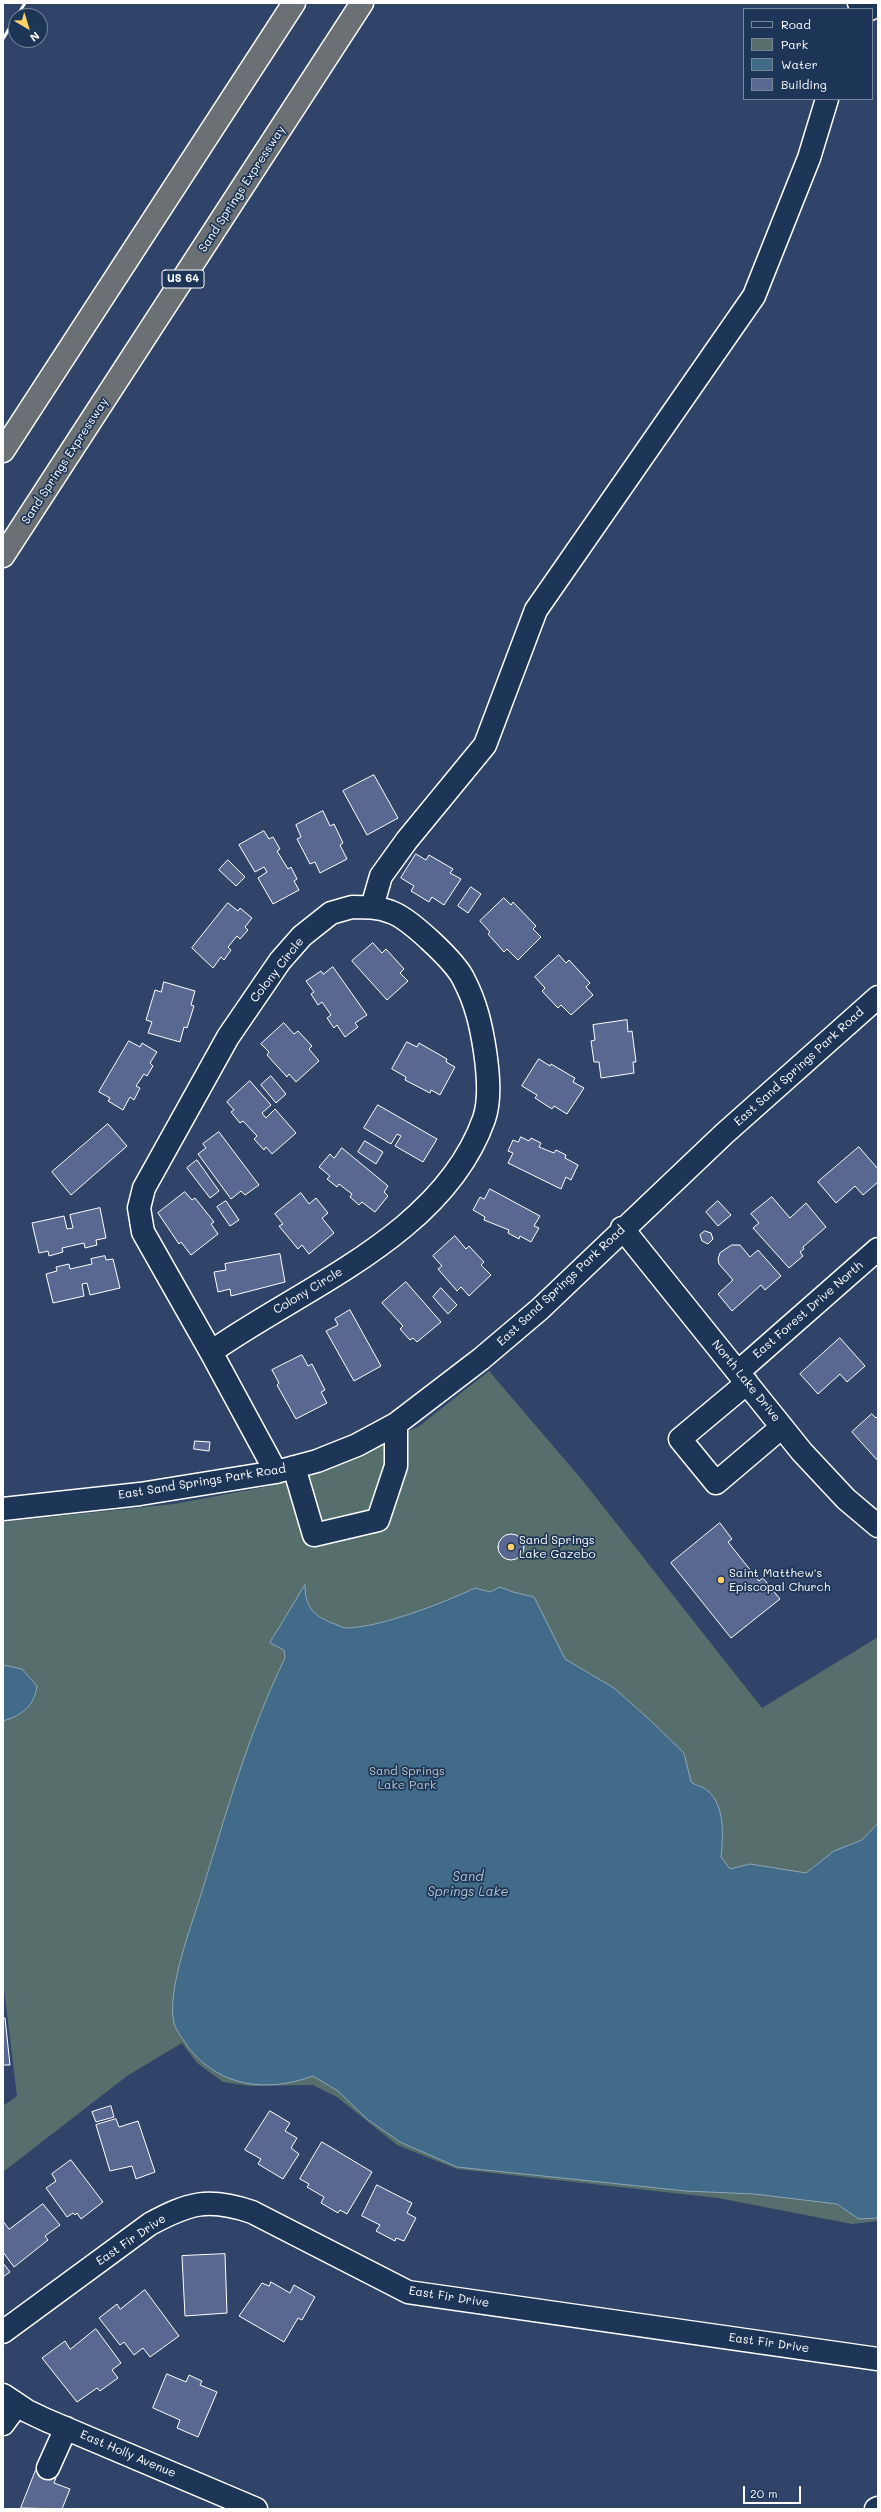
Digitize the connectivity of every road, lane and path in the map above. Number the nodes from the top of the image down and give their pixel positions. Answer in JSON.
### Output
{"nodes":[{"id":1,"x":294,"y":3,"type":"edge"},
{"id":2,"x":362,"y":3,"type":"edge"},
{"id":3,"x":827,"y":100,"type":"edge"},
{"id":4,"x":3,"y":451,"type":"edge"},
{"id":5,"x":3,"y":556,"type":"edge"},
{"id":6,"x":372,"y":907,"type":"junction"},
{"id":7,"x":878,"y":997,"type":"edge"},
{"id":8,"x":622,"y":1228,"type":"junction"},
{"id":9,"x":878,"y":1249,"type":"edge"},
{"id":10,"x":211,"y":1352,"type":"junction"},
{"id":11,"x":742,"y":1377,"type":"junction"},
{"id":12,"x":396,"y":1424,"type":"junction"},
{"id":13,"x":782,"y":1427,"type":"junction"},
{"id":14,"x":285,"y":1470,"type":"junction"},
{"id":15,"x":3,"y":1509,"type":"edge"},
{"id":16,"x":878,"y":1526,"type":"edge"},
{"id":17,"x":3,"y":2332,"type":"edge"},
{"id":18,"x":878,"y":2359,"type":"edge"},
{"id":19,"x":10,"y":2400,"type":"edge"},
{"id":20,"x":3,"y":2424,"type":"edge"},
{"id":21,"x":66,"y":2428,"type":"junction"},
{"id":22,"x":48,"y":2468,"type":"dead end"},
{"id":23,"x":256,"y":2509,"type":"edge"}],
"edges":[{"from":1,"to":4,"type":"highway"},
{"from":2,"to":5,"type":"highway","name":"Sand Springs Expressway","number":"US 64"},
{"from":3,"to":6,"type":"street"},
{"from":6,"to":10,"type":"street","name":"Colony Circle"},
{"from":6,"to":10,"type":"street","name":"Colony Circle"},
{"from":7,"to":8,"type":"street","name":"East Sand Springs Park Road"},
{"from":8,"to":11,"type":"street","name":"North Lake Drive"},
{"from":8,"to":12,"type":"street","name":"East Sand Springs Park Road"},
{"from":9,"to":11,"type":"street","name":"East Forest Drive North"},
{"from":10,"to":14,"type":"street","name":"Colony Circle"},
{"from":11,"to":13,"type":"street","name":"North Lake Drive"},
{"from":11,"to":13,"type":"street","name":"East Forest Drive North"},
{"from":12,"to":14,"type":"street","name":"East Sand Springs Park Road"},
{"from":12,"to":14,"type":"street","name":"Colony Circle"},
{"from":13,"to":16,"type":"street","name":"North Lake Drive"},
{"from":14,"to":15,"type":"street","name":"East Sand Springs Park Road"},
{"from":17,"to":18,"type":"street","name":"East Fir Drive"},
{"from":19,"to":20,"type":"street"},
{"from":19,"to":21,"type":"street","name":"East Holly Avenue"},
{"from":21,"to":22,"type":"street"},
{"from":21,"to":23,"type":"street","name":"East Holly Avenue"}]}
